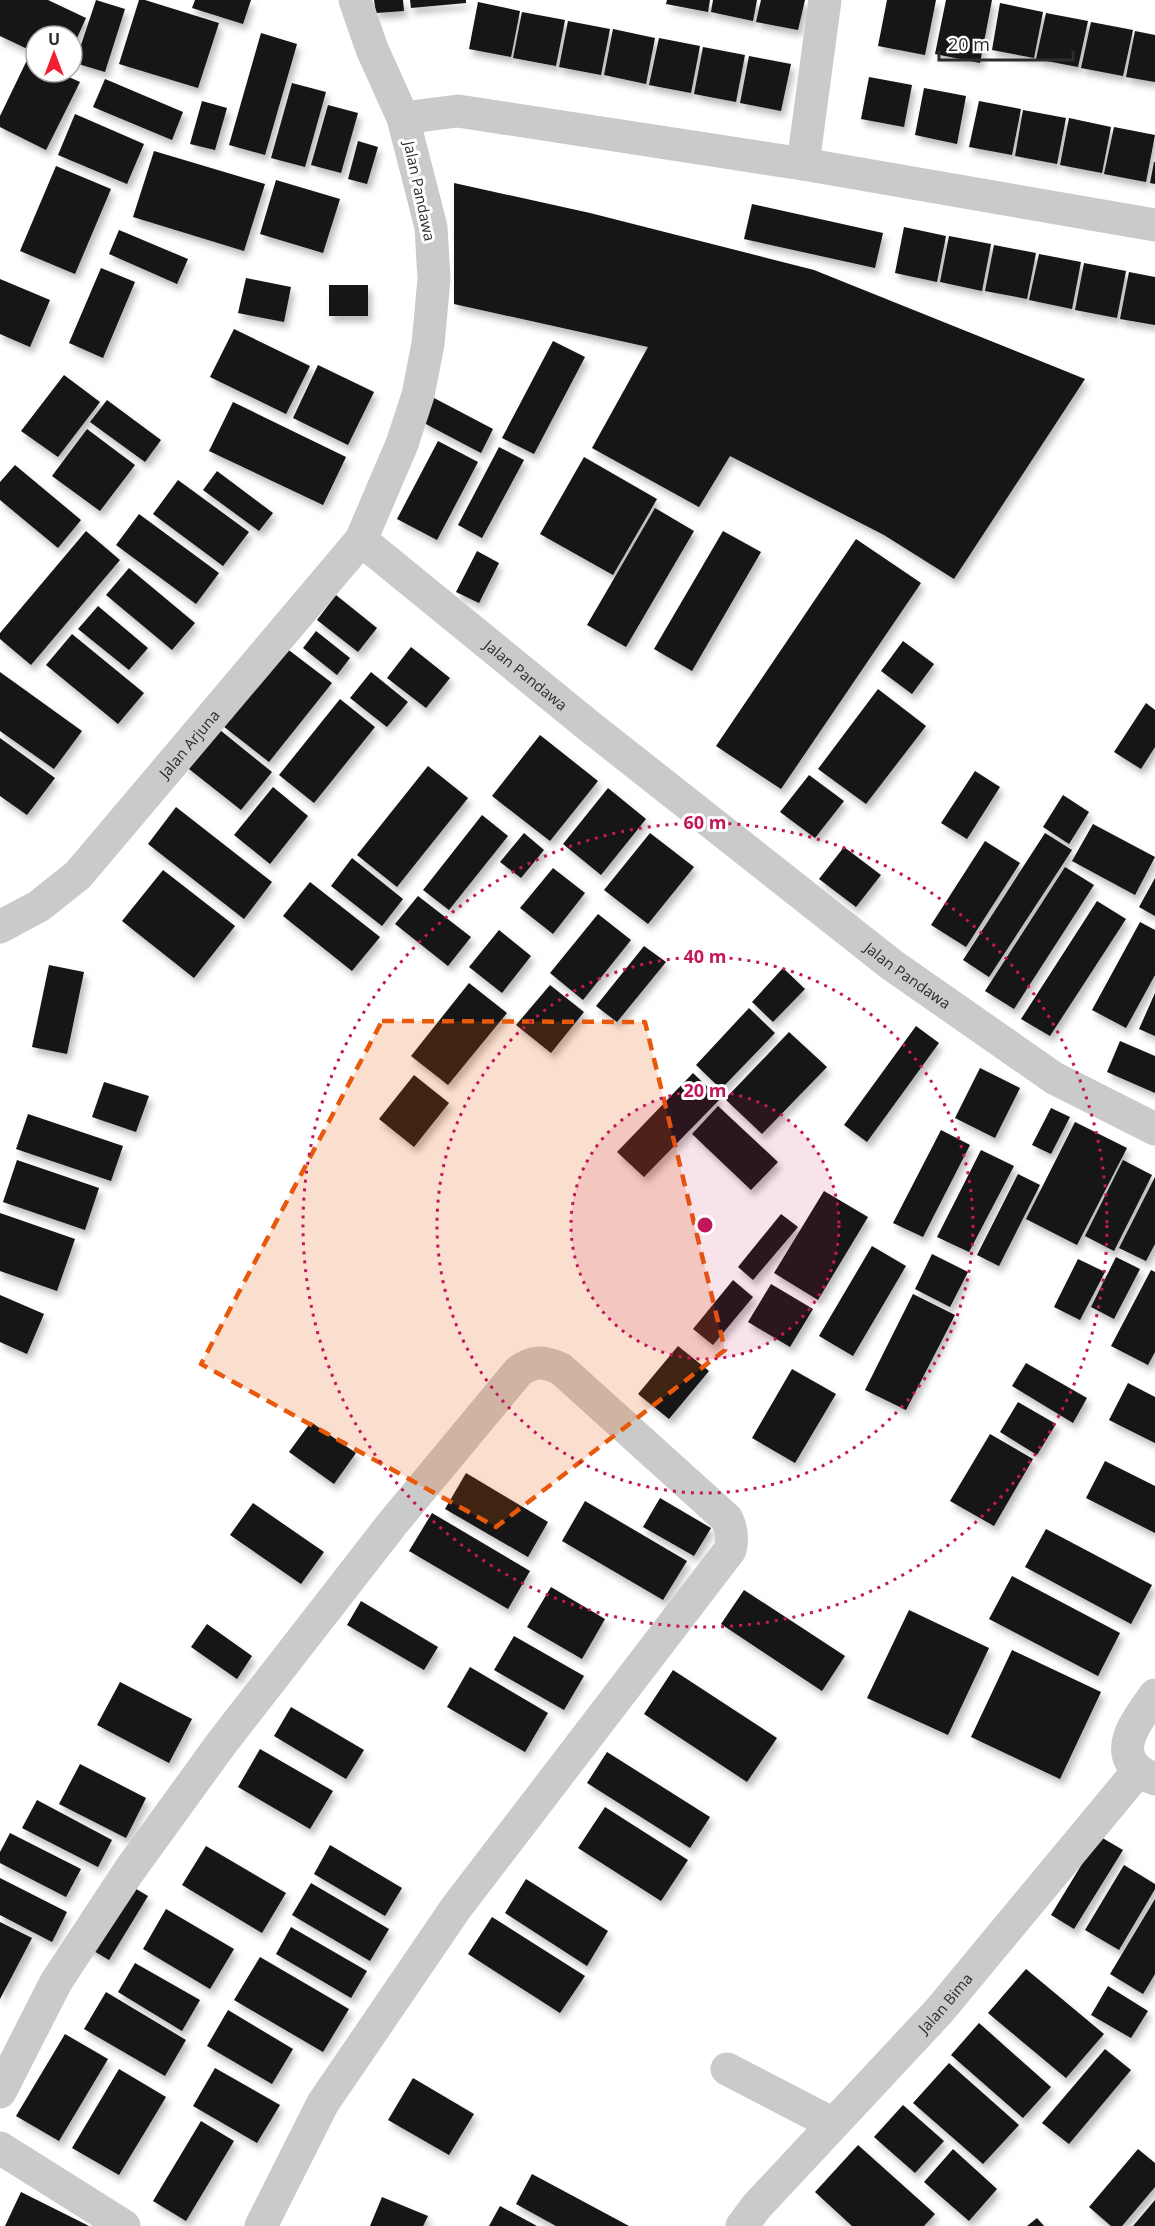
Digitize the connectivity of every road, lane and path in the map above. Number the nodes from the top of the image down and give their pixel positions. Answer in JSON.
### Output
{"nodes":[{"id":1,"x":355,"y":0,"type":"edge"},
{"id":2,"x":825,"y":0,"type":"edge"},
{"id":3,"x":403,"y":118,"type":"junction"},
{"id":4,"x":803,"y":164,"type":"junction"},
{"id":5,"x":1155,"y":225,"type":"edge"},
{"id":6,"x":361,"y":540,"type":"junction"},
{"id":7,"x":0,"y":927,"type":"edge"},
{"id":8,"x":1155,"y":1129,"type":"edge"},
{"id":9,"x":1155,"y":1695,"type":"edge"},
{"id":10,"x":1147,"y":1775,"type":"edge"},
{"id":11,"x":727,"y":2069,"type":"dead end"},
{"id":12,"x":0,"y":2092,"type":"edge"},
{"id":13,"x":833,"y":2124,"type":"junction"},
{"id":14,"x":0,"y":2148,"type":"edge"},
{"id":15,"x":124,"y":2226,"type":"edge"},
{"id":16,"x":261,"y":2226,"type":"edge"},
{"id":17,"x":742,"y":2226,"type":"edge"}],
"edges":[{"from":1,"to":3,"type":"street","name":"Jalan Pandawa"},
{"from":2,"to":4,"type":"street"},
{"from":3,"to":4,"type":"street"},
{"from":3,"to":6,"type":"street","name":"Jalan Pandawa"},
{"from":4,"to":5,"type":"street"},
{"from":6,"to":7,"type":"street","name":"Jalan Arjuna"},
{"from":6,"to":8,"type":"street","name":"Jalan Pandawa"},
{"from":9,"to":10,"type":"street"},
{"from":10,"to":13,"type":"street","name":"Jalan Bima"},
{"from":11,"to":13,"type":"street"},
{"from":12,"to":16,"type":"street"},
{"from":13,"to":17,"type":"street","name":"Jalan Bima"},
{"from":14,"to":15,"type":"street"}]}
